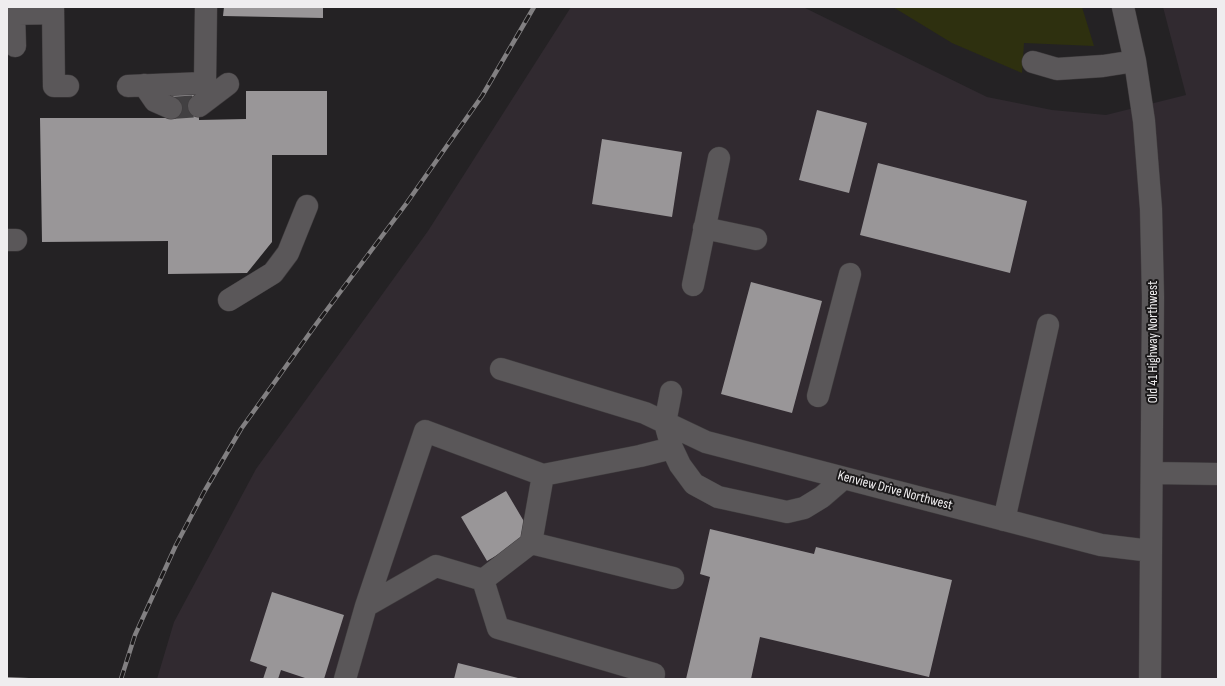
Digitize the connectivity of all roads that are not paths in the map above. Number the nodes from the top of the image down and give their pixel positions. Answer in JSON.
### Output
{"nodes":[{"id":1,"x":206,"y":7,"type":"edge"},
{"id":2,"x":1123,"y":7,"type":"edge"},
{"id":3,"x":53,"y":10,"type":"edge"},
{"id":4,"x":10,"y":14,"type":"edge"},
{"id":5,"x":15,"y":46,"type":"dead end"},
{"id":6,"x":1135,"y":61,"type":"junction"},
{"id":7,"x":1032,"y":62,"type":"dead end"},
{"id":8,"x":228,"y":84,"type":"dead end"},
{"id":9,"x":68,"y":86,"type":"dead end"},
{"id":10,"x":199,"y":106,"type":"tunnel mouth"},
{"id":11,"x":171,"y":108,"type":"tunnel mouth"},
{"id":12,"x":719,"y":158,"type":"dead end"},
{"id":13,"x":307,"y":206,"type":"dead end"},
{"id":14,"x":704,"y":228,"type":"junction"},
{"id":15,"x":756,"y":239,"type":"dead end"},
{"id":16,"x":850,"y":274,"type":"dead end"},
{"id":17,"x":693,"y":285,"type":"dead end"},
{"id":18,"x":229,"y":300,"type":"dead end"},
{"id":19,"x":1048,"y":325,"type":"dead end"},
{"id":20,"x":501,"y":369,"type":"dead end"},
{"id":21,"x":671,"y":392,"type":"dead end"},
{"id":22,"x":818,"y":396,"type":"dead end"},
{"id":23,"x":665,"y":422,"type":"junction"},
{"id":24,"x":672,"y":448,"type":"junction"},
{"id":25,"x":1152,"y":473,"type":"junction"},
{"id":26,"x":1218,"y":474,"type":"edge"},
{"id":27,"x":543,"y":475,"type":"junction"},
{"id":28,"x":844,"y":478,"type":"junction"},
{"id":29,"x":1004,"y":520,"type":"junction"},
{"id":30,"x":531,"y":543,"type":"junction"},
{"id":31,"x":1151,"y":551,"type":"junction"},
{"id":32,"x":673,"y":578,"type":"dead end"},
{"id":33,"x":483,"y":580,"type":"junction"},
{"id":34,"x":366,"y":606,"type":"junction"},
{"id":35,"x":345,"y":679,"type":"edge"},
{"id":36,"x":653,"y":679,"type":"edge"},
{"id":37,"x":1150,"y":679,"type":"edge"}],
"edges":[{"from":1,"to":11,"type":"street"},
{"from":2,"to":6,"type":"street","name":"Old 41 Highway Northwest"},
{"from":3,"to":4,"type":"street"},
{"from":3,"to":9,"type":"street"},
{"from":4,"to":5,"type":"street"},
{"from":6,"to":7,"type":"street"},
{"from":6,"to":25,"type":"street","name":"Old 41 Highway Northwest"},
{"from":8,"to":10,"type":"street"},
{"from":12,"to":14,"type":"street"},
{"from":13,"to":18,"type":"street"},
{"from":14,"to":15,"type":"street"},
{"from":14,"to":17,"type":"street"},
{"from":16,"to":22,"type":"street"},
{"from":19,"to":29,"type":"street"},
{"from":20,"to":23,"type":"street","name":"Kenview Drive Northwest"},
{"from":21,"to":23,"type":"street"},
{"from":23,"to":24,"type":"street"},
{"from":23,"to":28,"type":"street","name":"Kenview Drive Northwest"},
{"from":24,"to":27,"type":"street"},
{"from":24,"to":28,"type":"street"},
{"from":25,"to":26,"type":"street"},
{"from":25,"to":31,"type":"street","name":"Old 41 Highway Northwest"},
{"from":27,"to":30,"type":"street"},
{"from":27,"to":34,"type":"street"},
{"from":28,"to":29,"type":"street","name":"Kenview Drive Northwest"},
{"from":29,"to":31,"type":"street","name":"Kenview Drive Northwest"},
{"from":30,"to":32,"type":"street"},
{"from":30,"to":33,"type":"street"},
{"from":31,"to":37,"type":"street","name":"Old 41 Highway Northwest"},
{"from":33,"to":34,"type":"street"},
{"from":33,"to":36,"type":"street"},
{"from":34,"to":35,"type":"street"}]}
